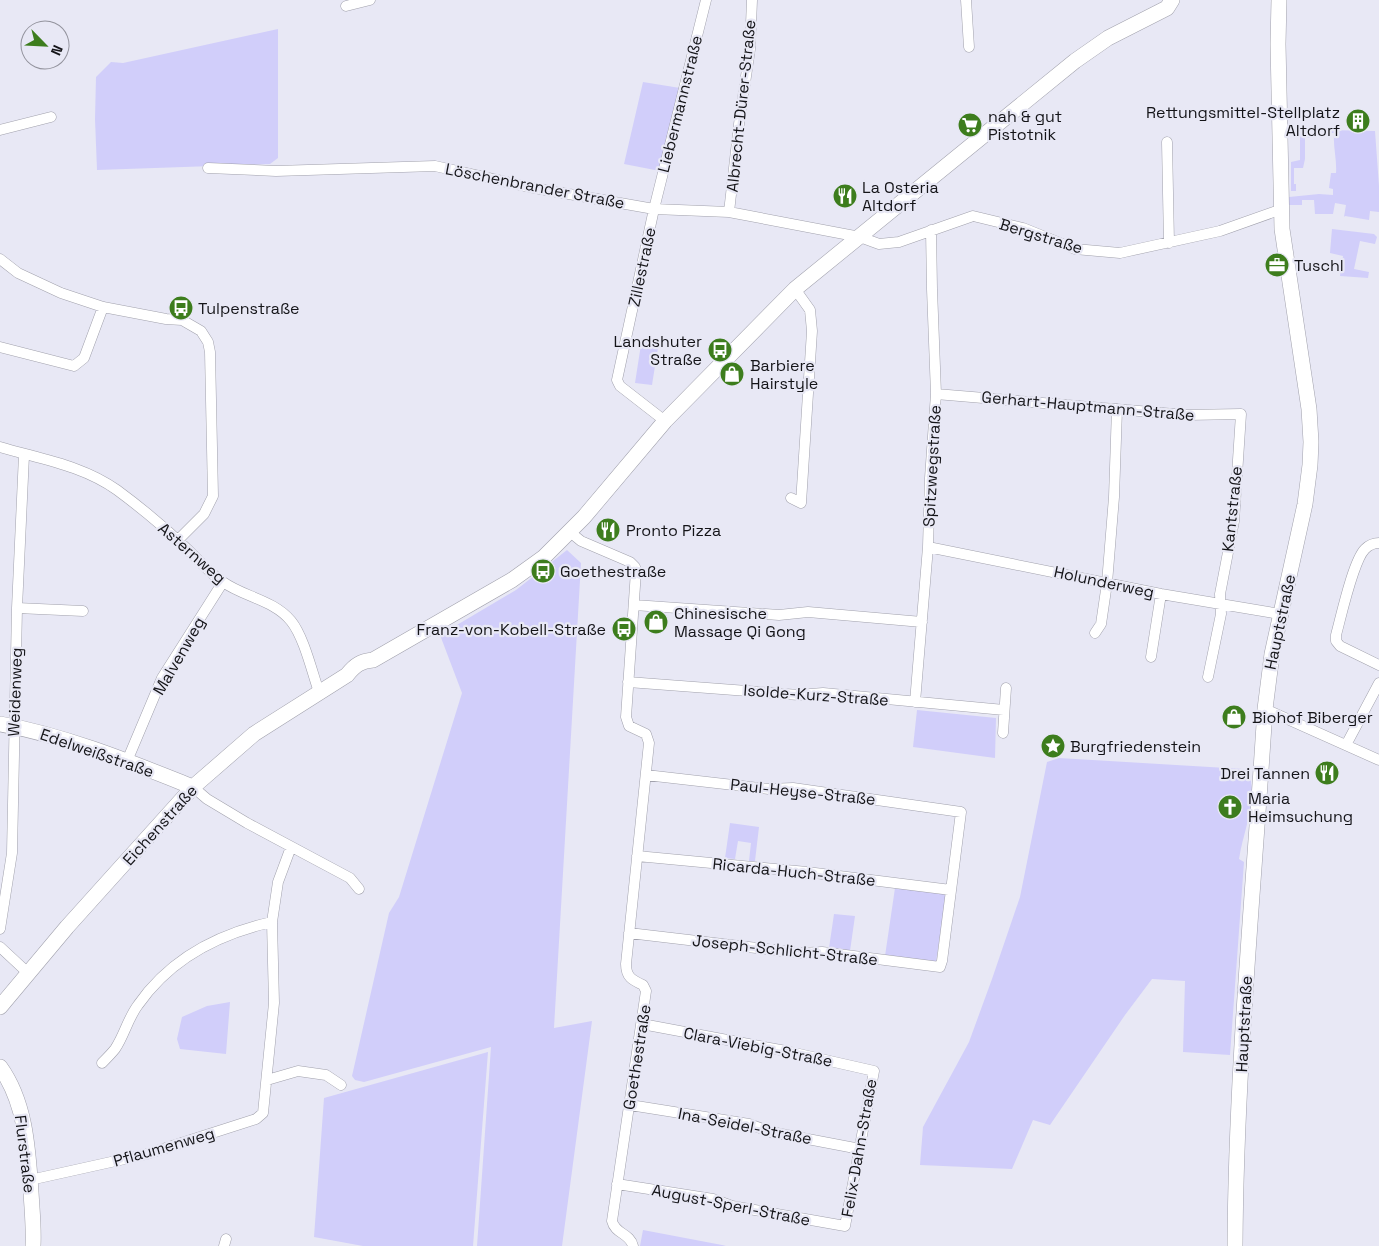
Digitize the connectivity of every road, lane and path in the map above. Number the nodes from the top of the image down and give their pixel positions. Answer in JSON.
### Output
{"nodes":[{"id":1,"x":370,"y":0,"type":"edge"},
{"id":2,"x":706,"y":0,"type":"edge"},
{"id":3,"x":752,"y":0,"type":"edge"},
{"id":4,"x":966,"y":0,"type":"edge"},
{"id":5,"x":1172,"y":0,"type":"edge"},
{"id":6,"x":1279,"y":0,"type":"edge"},
{"id":7,"x":346,"y":6,"type":"dead end"},
{"id":8,"x":969,"y":47,"type":"dead end"},
{"id":9,"x":51,"y":117,"type":"dead end"},
{"id":10,"x":0,"y":130,"type":"edge"},
{"id":11,"x":1167,"y":142,"type":"dead end"},
{"id":12,"x":208,"y":168,"type":"dead end"},
{"id":13,"x":654,"y":209,"type":"junction"},
{"id":14,"x":1282,"y":209,"type":"junction"},
{"id":15,"x":729,"y":212,"type":"junction"},
{"id":16,"x":931,"y":230,"type":"junction"},
{"id":17,"x":860,"y":237,"type":"junction"},
{"id":18,"x":1169,"y":243,"type":"junction"},
{"id":19,"x":0,"y":259,"type":"edge"},
{"id":20,"x":795,"y":289,"type":"junction"},
{"id":21,"x":103,"y":307,"type":"junction"},
{"id":22,"x":0,"y":347,"type":"edge"},
{"id":23,"x":936,"y":394,"type":"junction"},
{"id":24,"x":1117,"y":409,"type":"junction"},
{"id":25,"x":1241,"y":414,"type":"joint"},
{"id":26,"x":665,"y":421,"type":"junction"},
{"id":27,"x":0,"y":447,"type":"edge"},
{"id":28,"x":24,"y":454,"type":"junction"},
{"id":29,"x":791,"y":498,"type":"dead end"},
{"id":30,"x":570,"y":532,"type":"junction"},
{"id":31,"x":178,"y":540,"type":"junction"},
{"id":32,"x":1379,"y":544,"type":"edge"},
{"id":33,"x":928,"y":547,"type":"junction"},
{"id":34,"x":223,"y":582,"type":"junction"},
{"id":35,"x":1107,"y":583,"type":"junction"},
{"id":36,"x":1161,"y":594,"type":"junction"},
{"id":37,"x":1220,"y":604,"type":"junction"},
{"id":38,"x":634,"y":605,"type":"junction"},
{"id":39,"x":18,"y":608,"type":"junction"},
{"id":40,"x":83,"y":612,"type":"dead end"},
{"id":41,"x":1280,"y":614,"type":"junction"},
{"id":42,"x":922,"y":622,"type":"junction"},
{"id":43,"x":1095,"y":633,"type":"dead end"},
{"id":44,"x":1151,"y":657,"type":"dead end"},
{"id":45,"x":1379,"y":665,"type":"edge"},
{"id":46,"x":1208,"y":677,"type":"dead end"},
{"id":47,"x":628,"y":682,"type":"junction"},
{"id":48,"x":1379,"y":683,"type":"edge"},
{"id":49,"x":1006,"y":688,"type":"dead end"},
{"id":50,"x":319,"y":692,"type":"junction"},
{"id":51,"x":915,"y":702,"type":"junction"},
{"id":52,"x":1265,"y":708,"type":"junction"},
{"id":53,"x":1004,"y":710,"type":"junction"},
{"id":54,"x":7,"y":725,"type":"edge"},
{"id":55,"x":1003,"y":733,"type":"dead end"},
{"id":56,"x":1346,"y":745,"type":"junction"},
{"id":57,"x":1379,"y":760,"type":"edge"},
{"id":58,"x":127,"y":761,"type":"junction"},
{"id":59,"x":646,"y":775,"type":"junction"},
{"id":60,"x":193,"y":788,"type":"junction"},
{"id":61,"x":291,"y":847,"type":"junction"},
{"id":62,"x":637,"y":856,"type":"junction"},
{"id":63,"x":359,"y":889,"type":"dead end"},
{"id":64,"x":950,"y":890,"type":"junction"},
{"id":65,"x":272,"y":922,"type":"junction"},
{"id":66,"x":0,"y":929,"type":"edge"},
{"id":67,"x":629,"y":933,"type":"junction"},
{"id":68,"x":0,"y":947,"type":"edge"},
{"id":69,"x":28,"y":973,"type":"junction"},
{"id":70,"x":0,"y":1007,"type":"edge"},
{"id":71,"x":642,"y":1024,"type":"junction"},
{"id":72,"x":102,"y":1063,"type":"dead end"},
{"id":73,"x":0,"y":1067,"type":"edge"},
{"id":74,"x":874,"y":1071,"type":"joint"},
{"id":75,"x":267,"y":1080,"type":"junction"},
{"id":76,"x":341,"y":1085,"type":"dead end"},
{"id":77,"x":630,"y":1105,"type":"junction"},
{"id":78,"x":860,"y":1148,"type":"junction"},
{"id":79,"x":30,"y":1180,"type":"junction"},
{"id":80,"x":617,"y":1184,"type":"junction"},
{"id":81,"x":845,"y":1226,"type":"joint"},
{"id":82,"x":33,"y":1246,"type":"edge"},
{"id":83,"x":633,"y":1246,"type":"edge"},
{"id":84,"x":1236,"y":1246,"type":"edge"}],
"edges":[{"from":1,"to":7,"type":"street"},
{"from":2,"to":13,"type":"street","name":"Liebermannstraße"},
{"from":3,"to":15,"type":"street","name":"Albrecht-Dürer-Straße"},
{"from":4,"to":8,"type":"street"},
{"from":5,"to":17,"type":"street"},
{"from":6,"to":14,"type":"street","name":"Hauptstraße"},
{"from":9,"to":10,"type":"street"},
{"from":11,"to":18,"type":"street"},
{"from":12,"to":13,"type":"street","name":"Löschenbrander Straße"},
{"from":13,"to":15,"type":"street","name":"Löschenbrander Straße"},
{"from":13,"to":26,"type":"street","name":"Zillestraße"},
{"from":14,"to":18,"type":"street","name":"Bergstraße"},
{"from":14,"to":41,"type":"street","name":"Hauptstraße"},
{"from":15,"to":17,"type":"street","name":"Löschenbrander Straße"},
{"from":16,"to":17,"type":"street","name":"Bergstraße"},
{"from":16,"to":18,"type":"street","name":"Bergstraße"},
{"from":16,"to":23,"type":"street","name":"Spitzwegstraße"},
{"from":17,"to":20,"type":"street"},
{"from":19,"to":21,"type":"street"},
{"from":20,"to":26,"type":"street"},
{"from":20,"to":29,"type":"street"},
{"from":21,"to":22,"type":"street"},
{"from":21,"to":31,"type":"street"},
{"from":23,"to":24,"type":"street","name":"Gerhart-Hauptmann-Straße"},
{"from":23,"to":33,"type":"street","name":"Spitzwegstraße"},
{"from":24,"to":25,"type":"street","name":"Gerhart-Hauptmann-Straße"},
{"from":24,"to":35,"type":"street"},
{"from":25,"to":37,"type":"street","name":"Kantstraße"},
{"from":26,"to":30,"type":"street","name":"Eichenstraße"},
{"from":27,"to":28,"type":"street","name":"Asternweg"},
{"from":28,"to":31,"type":"street","name":"Asternweg"},
{"from":28,"to":39,"type":"street","name":"Weidenweg"},
{"from":30,"to":38,"type":"street","name":"Goethestraße"},
{"from":30,"to":50,"type":"street","name":"Eichenstraße"},
{"from":31,"to":34,"type":"street","name":"Asternweg"},
{"from":32,"to":45,"type":"street"},
{"from":33,"to":35,"type":"street","name":"Holunderweg"},
{"from":33,"to":42,"type":"street","name":"Spitzwegstraße"},
{"from":34,"to":50,"type":"street","name":"Asternweg"},
{"from":34,"to":58,"type":"street","name":"Malvenweg"},
{"from":35,"to":36,"type":"street","name":"Holunderweg"},
{"from":35,"to":43,"type":"street"},
{"from":36,"to":37,"type":"street","name":"Holunderweg"},
{"from":36,"to":44,"type":"street"},
{"from":37,"to":41,"type":"street","name":"Holunderweg"},
{"from":37,"to":46,"type":"street","name":"Kantstraße"},
{"from":38,"to":42,"type":"street"},
{"from":38,"to":47,"type":"street","name":"Goethestraße"},
{"from":39,"to":40,"type":"street"},
{"from":39,"to":54,"type":"street","name":"Weidenweg"},
{"from":41,"to":52,"type":"street","name":"Hauptstraße"},
{"from":42,"to":51,"type":"street","name":"Spitzwegstraße"},
{"from":47,"to":51,"type":"street","name":"Isolde-Kurz-Straße"},
{"from":47,"to":59,"type":"street","name":"Goethestraße"},
{"from":48,"to":56,"type":"street"},
{"from":49,"to":53,"type":"street"},
{"from":50,"to":60,"type":"street","name":"Eichenstraße"},
{"from":51,"to":53,"type":"street","name":"Isolde-Kurz-Straße"},
{"from":52,"to":56,"type":"street"},
{"from":52,"to":84,"type":"street","name":"Hauptstraße"},
{"from":53,"to":55,"type":"street"},
{"from":54,"to":58,"type":"street","name":"Edelweißstraße"},
{"from":54,"to":66,"type":"street","name":"Weidenweg"},
{"from":56,"to":57,"type":"street"},
{"from":58,"to":60,"type":"street","name":"Edelweißstraße"},
{"from":59,"to":62,"type":"street","name":"Goethestraße"},
{"from":59,"to":64,"type":"street","name":"Paul-Heyse-Straße"},
{"from":60,"to":61,"type":"street"},
{"from":60,"to":69,"type":"street","name":"Eichenstraße"},
{"from":61,"to":63,"type":"street"},
{"from":61,"to":65,"type":"street","name":"Pflaumenweg"},
{"from":62,"to":64,"type":"street","name":"Ricarda-Huch-Straße"},
{"from":62,"to":67,"type":"street","name":"Goethestraße"},
{"from":64,"to":67,"type":"street","name":"Joseph-Schlicht-Straße"},
{"from":65,"to":72,"type":"street"},
{"from":65,"to":75,"type":"street","name":"Pflaumenweg"},
{"from":67,"to":71,"type":"street","name":"Goethestraße"},
{"from":68,"to":69,"type":"street"},
{"from":69,"to":70,"type":"street","name":"Eichenstraße"},
{"from":71,"to":74,"type":"street","name":"Clara-Viebig-Straße"},
{"from":71,"to":77,"type":"street","name":"Goethestraße"},
{"from":73,"to":79,"type":"street","name":"Flurstraße"},
{"from":74,"to":78,"type":"street","name":"Felix-Dahn-Straße"},
{"from":75,"to":76,"type":"street"},
{"from":75,"to":79,"type":"street","name":"Pflaumenweg"},
{"from":77,"to":78,"type":"street","name":"Ina-Seidel-Straße"},
{"from":77,"to":80,"type":"street","name":"Goethestraße"},
{"from":78,"to":81,"type":"street","name":"Felix-Dahn-Straße"},
{"from":79,"to":82,"type":"street","name":"Flurstraße"},
{"from":80,"to":81,"type":"street","name":"August-Sperl-Straße"},
{"from":80,"to":83,"type":"street","name":"Goethestraße"}]}
